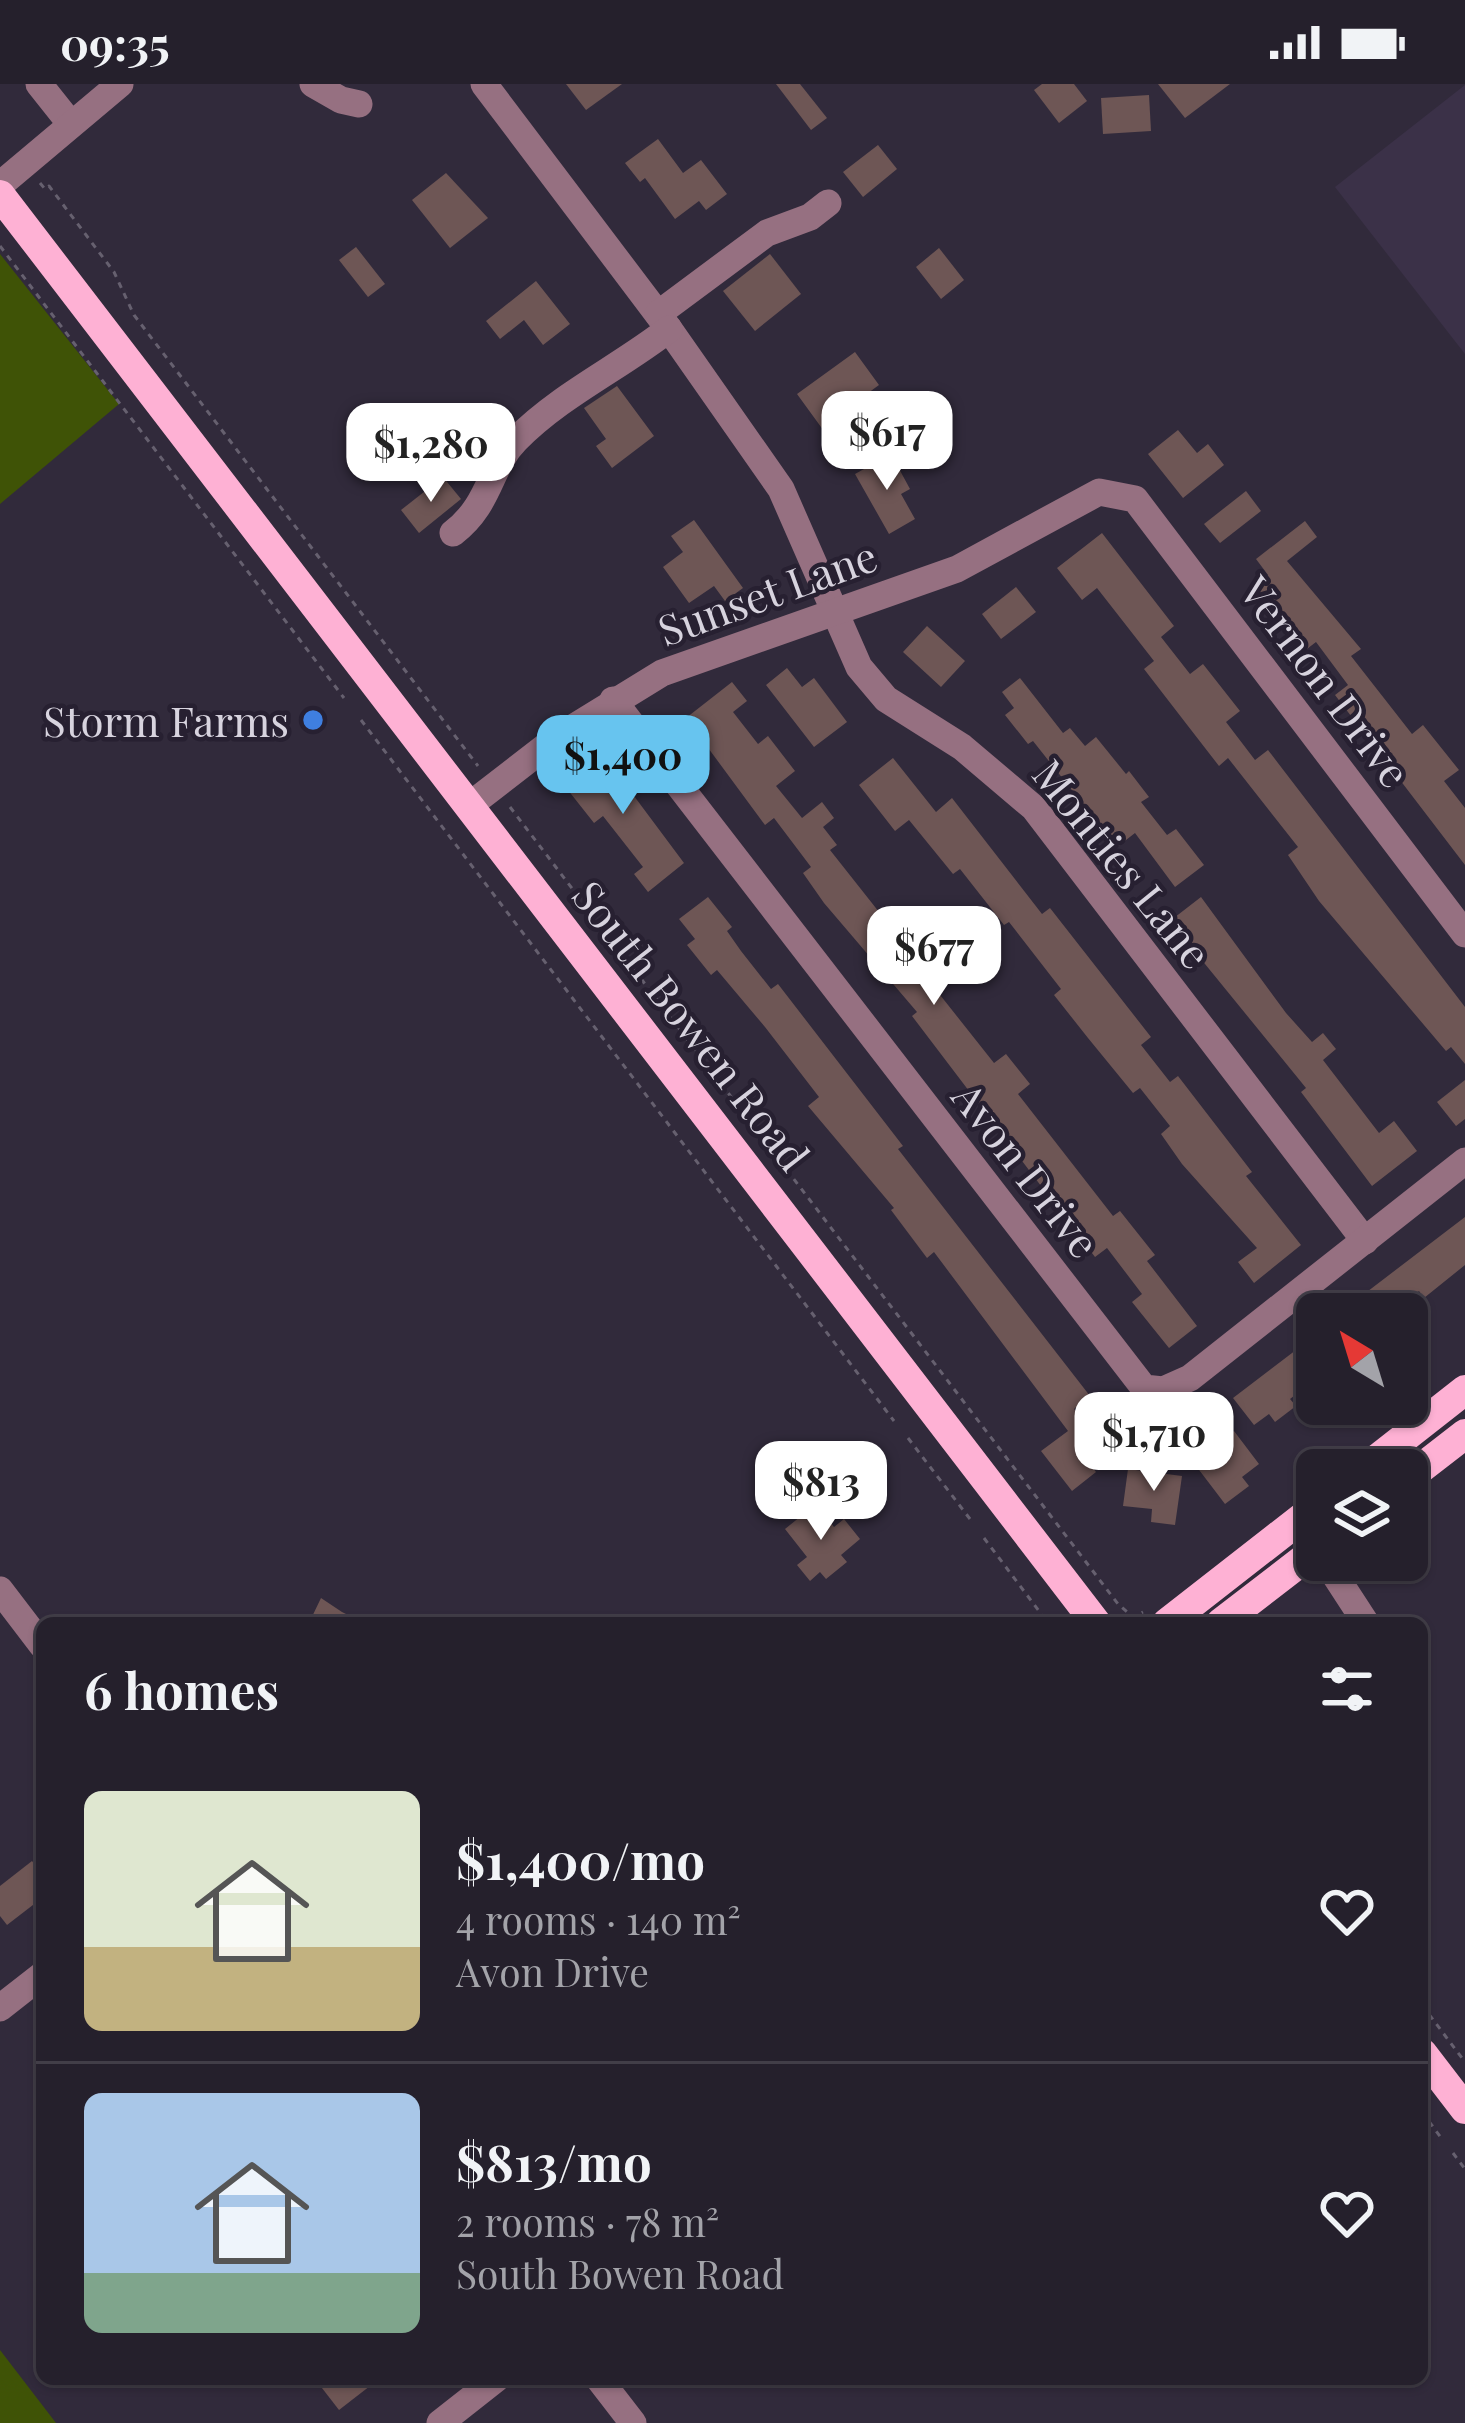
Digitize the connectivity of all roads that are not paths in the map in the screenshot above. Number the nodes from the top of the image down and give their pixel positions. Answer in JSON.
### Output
{"nodes":[{"id":1,"x":39,"y":84,"type":"edge"},
{"id":2,"x":120,"y":84,"type":"edge"},
{"id":3,"x":314,"y":84,"type":"edge"},
{"id":4,"x":484,"y":84,"type":"edge"},
{"id":5,"x":359,"y":104,"type":"dead end"},
{"id":6,"x":70,"y":123,"type":"junction"},
{"id":7,"x":0,"y":184,"type":"edge"},
{"id":8,"x":0,"y":195,"type":"edge"},
{"id":9,"x":828,"y":203,"type":"dead end"},
{"id":10,"x":663,"y":322,"type":"junction"},
{"id":11,"x":1111,"y":491,"type":"joint"},
{"id":12,"x":453,"y":533,"type":"dead end"},
{"id":13,"x":833,"y":613,"type":"junction"},
{"id":14,"x":614,"y":700,"type":"junction"},
{"id":15,"x":470,"y":805,"type":"junction"},
{"id":16,"x":1465,"y":934,"type":"edge"},
{"id":17,"x":1465,"y":1161,"type":"edge"},
{"id":18,"x":1365,"y":1241,"type":"junction"},
{"id":19,"x":1465,"y":1390,"type":"edge"},
{"id":20,"x":1465,"y":1434,"type":"edge"},
{"id":21,"x":1390,"y":1449,"type":"edge"},
{"id":22,"x":1428,"y":1463,"type":"edge"},
{"id":23,"x":1296,"y":1522,"type":"edge"},
{"id":24,"x":1296,"y":1565,"type":"edge"},
{"id":25,"x":1339,"y":1581,"type":"edge"},
{"id":26,"x":0,"y":1590,"type":"edge"},
{"id":27,"x":1091,"y":1617,"type":"edge"},
{"id":28,"x":1175,"y":1617,"type":"edge"},
{"id":29,"x":1229,"y":1617,"type":"edge"},
{"id":30,"x":1362,"y":1617,"type":"edge"},
{"id":31,"x":36,"y":1637,"type":"edge"},
{"id":32,"x":36,"y":1980,"type":"edge"},
{"id":33,"x":0,"y":2008,"type":"edge"},
{"id":34,"x":1428,"y":2061,"type":"edge"},
{"id":35,"x":1465,"y":2109,"type":"edge"},
{"id":36,"x":488,"y":2385,"type":"edge"},
{"id":37,"x":604,"y":2385,"type":"edge"},
{"id":38,"x":440,"y":2423,"type":"edge"},
{"id":39,"x":633,"y":2423,"type":"edge"}],
"edges":[{"from":1,"to":6,"type":"street"},
{"from":2,"to":6,"type":"street"},
{"from":3,"to":5,"type":"street"},
{"from":4,"to":10,"type":"street","name":"Monties Lane"},
{"from":6,"to":7,"type":"street"},
{"from":8,"to":15,"type":"main road","name":"South Bowen Road"},
{"from":9,"to":10,"type":"street"},
{"from":10,"to":12,"type":"street"},
{"from":10,"to":13,"type":"street","name":"Monties Lane"},
{"from":11,"to":13,"type":"street","name":"Sunset Lane"},
{"from":11,"to":16,"type":"street","name":"Vernon Drive"},
{"from":13,"to":14,"type":"street","name":"Sunset Lane"},
{"from":13,"to":18,"type":"street","name":"Monties Lane"},
{"from":14,"to":15,"type":"street","name":"Sunset Lane"},
{"from":14,"to":18,"type":"street","name":"Avon Drive"},
{"from":15,"to":27,"type":"main road","name":"South Bowen Road"},
{"from":17,"to":18,"type":"street"},
{"from":19,"to":21,"type":"main road"},
{"from":20,"to":22,"type":"main road"},
{"from":23,"to":28,"type":"main road"},
{"from":24,"to":29,"type":"main road"},
{"from":25,"to":30,"type":"street"},
{"from":26,"to":31,"type":"street"},
{"from":32,"to":33,"type":"street"},
{"from":34,"to":35,"type":"main road"},
{"from":36,"to":38,"type":"street"},
{"from":37,"to":39,"type":"street"}]}
